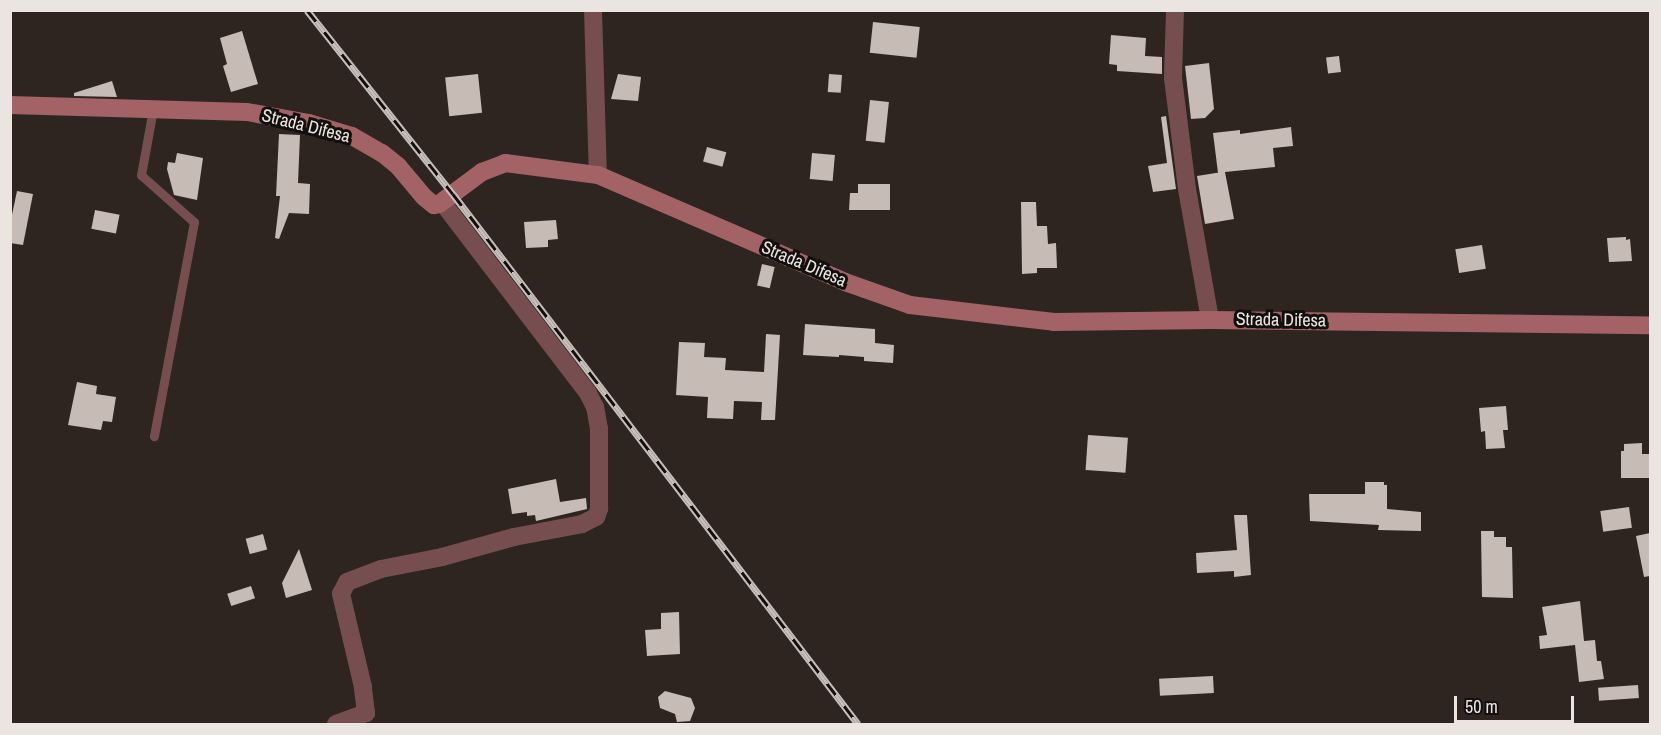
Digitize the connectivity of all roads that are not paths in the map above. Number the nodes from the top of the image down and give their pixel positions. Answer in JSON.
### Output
{"nodes":[{"id":1,"x":593,"y":10,"type":"edge"},
{"id":2,"x":1175,"y":10,"type":"edge"},
{"id":3,"x":10,"y":105,"type":"edge"},
{"id":4,"x":153,"y":109,"type":"junction"},
{"id":5,"x":598,"y":174,"type":"junction"},
{"id":6,"x":442,"y":202,"type":"junction"},
{"id":7,"x":1210,"y":320,"type":"junction"},
{"id":8,"x":1650,"y":325,"type":"edge"},
{"id":9,"x":154,"y":436,"type":"dead end"},
{"id":10,"x":336,"y":724,"type":"edge"}],
"edges":[{"from":1,"to":5,"type":"street"},
{"from":2,"to":7,"type":"street"},
{"from":3,"to":4,"type":"street","name":"Strada Difesa"},
{"from":4,"to":6,"type":"street","name":"Strada Difesa"},
{"from":4,"to":9,"type":"lane"},
{"from":5,"to":6,"type":"street","name":"Strada Difesa"},
{"from":5,"to":7,"type":"street","name":"Strada Difesa"},
{"from":6,"to":10,"type":"street"},
{"from":7,"to":8,"type":"street","name":"Strada Difesa"}]}
